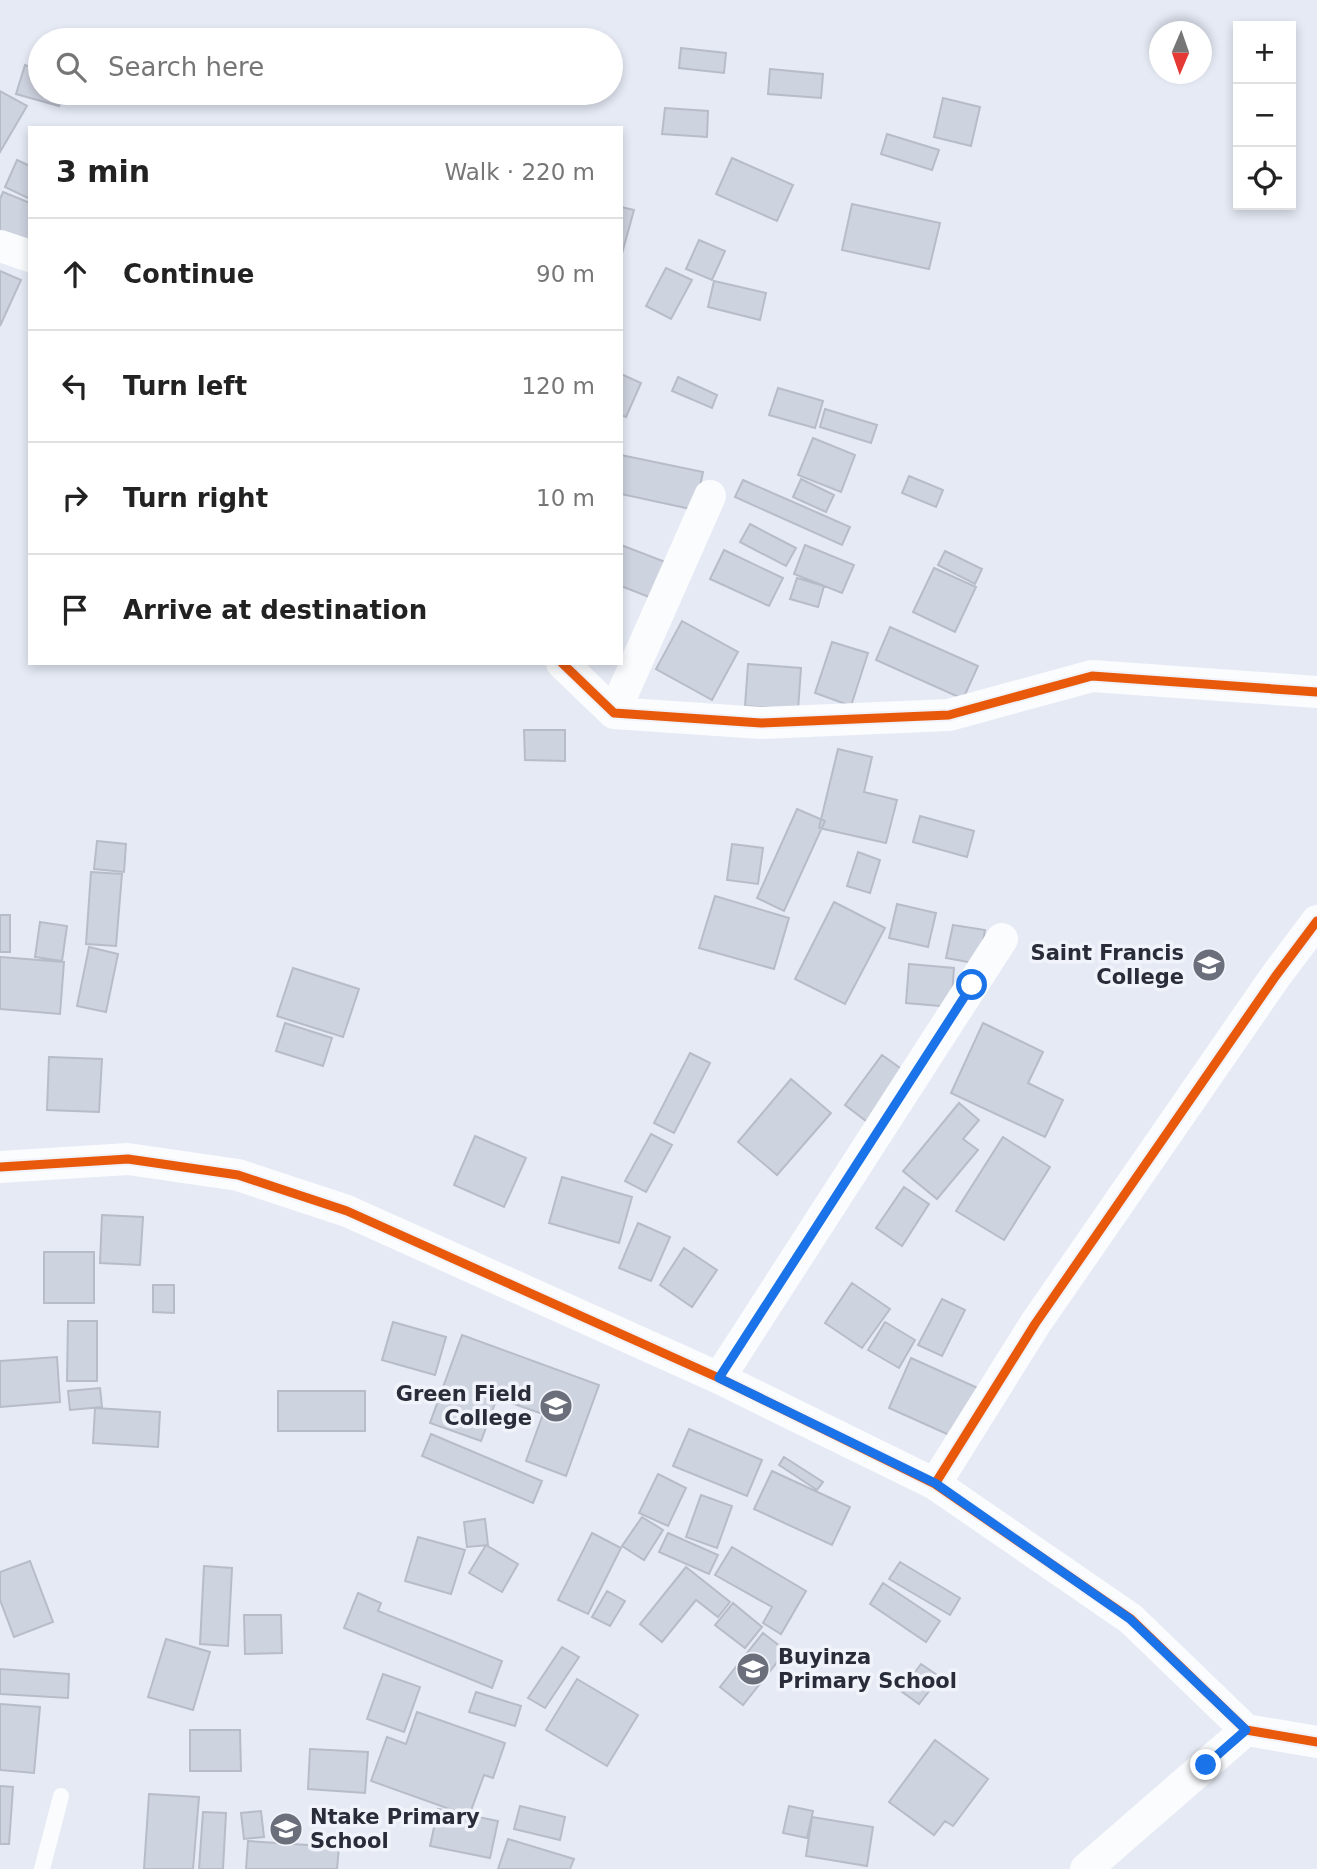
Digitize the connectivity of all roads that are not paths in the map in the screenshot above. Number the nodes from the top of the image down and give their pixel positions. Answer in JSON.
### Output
{"nodes":[{"id":1,"x":0,"y":246,"type":"edge"},
{"id":2,"x":28,"y":255,"type":"edge"},
{"id":3,"x":710,"y":496,"type":"dead end"},
{"id":4,"x":564,"y":665,"type":"edge"},
{"id":5,"x":1317,"y":692,"type":"edge"},
{"id":6,"x":614,"y":713,"type":"junction"},
{"id":7,"x":1317,"y":921,"type":"edge"},
{"id":8,"x":1002,"y":939,"type":"dead end"},
{"id":9,"x":0,"y":1167,"type":"edge"},
{"id":10,"x":719,"y":1378,"type":"junction"},
{"id":11,"x":935,"y":1483,"type":"junction"},
{"id":12,"x":1246,"y":1730,"type":"junction"},
{"id":13,"x":1317,"y":1742,"type":"edge"},
{"id":14,"x":61,"y":1796,"type":"dead end"},
{"id":15,"x":42,"y":1869,"type":"edge"},
{"id":16,"x":1086,"y":1869,"type":"edge"}],
"edges":[{"from":1,"to":2,"type":"street"},
{"from":3,"to":6,"type":"street"},
{"from":4,"to":6,"type":"street"},
{"from":5,"to":6,"type":"street"},
{"from":7,"to":11,"type":"street"},
{"from":8,"to":10,"type":"street"},
{"from":9,"to":10,"type":"street"},
{"from":10,"to":11,"type":"street"},
{"from":11,"to":12,"type":"street"},
{"from":12,"to":13,"type":"street"},
{"from":12,"to":16,"type":"street"},
{"from":14,"to":15,"type":"lane"}]}
